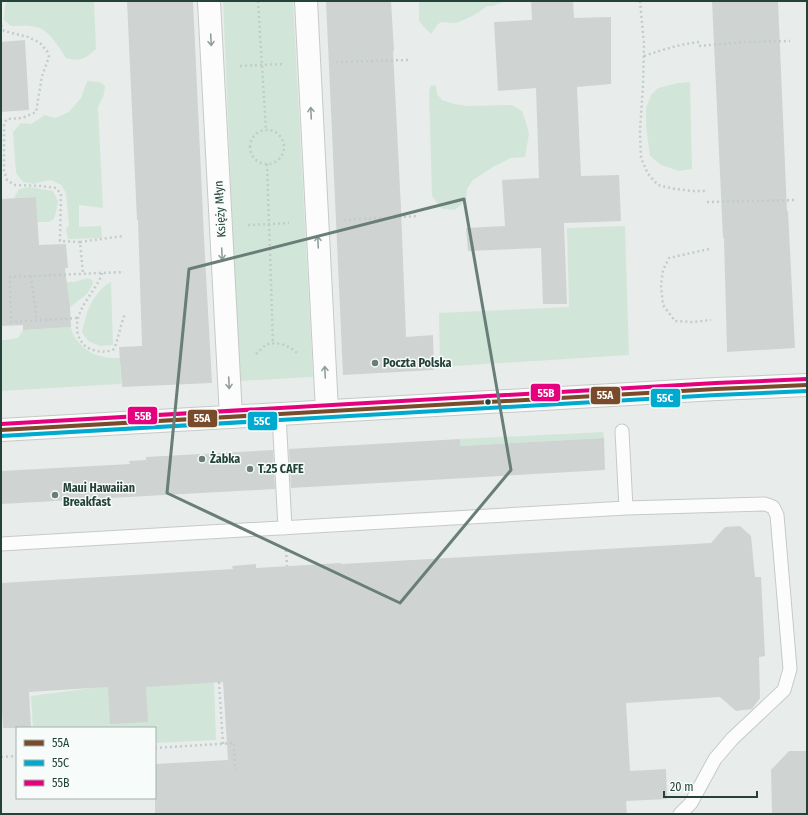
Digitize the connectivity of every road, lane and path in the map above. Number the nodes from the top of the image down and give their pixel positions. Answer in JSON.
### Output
{"nodes":[{"id":1,"x":209,"y":1,"type":"edge"},
{"id":2,"x":258,"y":1,"type":"edge"},
{"id":3,"x":306,"y":1,"type":"edge"},
{"id":4,"x":640,"y":1,"type":"edge"},
{"id":5,"x":1,"y":25,"type":"edge"},
{"id":6,"x":790,"y":41,"type":"dead end"},
{"id":7,"x":699,"y":42,"type":"dead end"},
{"id":8,"x":699,"y":46,"type":"dead end"},
{"id":9,"x":644,"y":56,"type":"junction"},
{"id":10,"x":409,"y":60,"type":"dead end"},
{"id":11,"x":309,"y":64,"type":"junction"},
{"id":12,"x":261,"y":65,"type":"junction"},
{"id":13,"x":212,"y":66,"type":"junction"},
{"id":14,"x":266,"y":130,"type":"junction"},
{"id":15,"x":267,"y":164,"type":"junction"},
{"id":16,"x":706,"y":191,"type":"dead end"},
{"id":17,"x":797,"y":200,"type":"dead end"},
{"id":18,"x":707,"y":202,"type":"dead end"},
{"id":19,"x":418,"y":216,"type":"dead end"},
{"id":20,"x":317,"y":222,"type":"junction"},
{"id":21,"x":269,"y":224,"type":"junction"},
{"id":22,"x":221,"y":226,"type":"junction"},
{"id":23,"x":123,"y":236,"type":"dead end"},
{"id":24,"x":80,"y":242,"type":"junction"},
{"id":25,"x":709,"y":249,"type":"dead end"},
{"id":26,"x":124,"y":272,"type":"dead end"},
{"id":27,"x":102,"y":273,"type":"junction"},
{"id":28,"x":82,"y":274,"type":"junction"},
{"id":29,"x":31,"y":276,"type":"junction"},
{"id":30,"x":126,"y":314,"type":"dead end"},
{"id":31,"x":78,"y":318,"type":"junction"},
{"id":32,"x":37,"y":320,"type":"junction"},
{"id":33,"x":711,"y":320,"type":"dead end"},
{"id":34,"x":273,"y":344,"type":"junction"},
{"id":35,"x":324,"y":357,"type":"junction"},
{"id":36,"x":228,"y":363,"type":"junction"},
{"id":37,"x":807,"y":386,"type":"edge"},
{"id":38,"x":327,"y":411,"type":"junction"},
{"id":39,"x":279,"y":414,"type":"junction"},
{"id":40,"x":230,"y":417,"type":"junction"},
{"id":41,"x":1,"y":430,"type":"edge"},
{"id":42,"x":622,"y":430,"type":"dead end"},
{"id":43,"x":626,"y":508,"type":"junction"},
{"id":44,"x":285,"y":528,"type":"junction"},
{"id":45,"x":1,"y":544,"type":"edge"},
{"id":46,"x":219,"y":682,"type":"dead end"},
{"id":47,"x":223,"y":744,"type":"junction"},
{"id":48,"x":156,"y":748,"type":"edge"},
{"id":49,"x":16,"y":756,"type":"edge"},
{"id":50,"x":1,"y":757,"type":"edge"},
{"id":51,"x":235,"y":770,"type":"dead end"},
{"id":52,"x":680,"y":814,"type":"edge"}],
"edges":[{"from":1,"to":13,"type":"street","name":"Księży Młyn","one_way":true},
{"from":2,"to":12,"type":"path"},
{"from":3,"to":11,"type":"street"},
{"from":4,"to":9,"type":"path"},
{"from":5,"to":24,"type":"path"},
{"from":6,"to":8,"type":"path"},
{"from":7,"to":9,"type":"path"},
{"from":9,"to":16,"type":"path"},
{"from":10,"to":11,"type":"path"},
{"from":11,"to":12,"type":"path"},
{"from":20,"to":11,"type":"street","one_way":true},
{"from":12,"to":13,"type":"path"},
{"from":12,"to":14,"type":"path"},
{"from":13,"to":22,"type":"street","name":"Księży Młyn"},
{"from":14,"to":15,"type":"path"},
{"from":14,"to":15,"type":"path"},
{"from":15,"to":21,"type":"path"},
{"from":17,"to":18,"type":"path"},
{"from":19,"to":20,"type":"path"},
{"from":20,"to":21,"type":"path"},
{"from":35,"to":20,"type":"street","one_way":true},
{"from":21,"to":22,"type":"path"},
{"from":21,"to":34,"type":"path"},
{"from":22,"to":36,"type":"street","name":"Księży Młyn","one_way":true},
{"from":23,"to":24,"type":"path"},
{"from":24,"to":28,"type":"path"},
{"from":25,"to":33,"type":"path"},
{"from":26,"to":27,"type":"path"},
{"from":27,"to":28,"type":"path"},
{"from":27,"to":31,"type":"path"},
{"from":28,"to":29,"type":"path"},
{"from":29,"to":32,"type":"path"},
{"from":29,"to":32,"type":"path"},
{"from":30,"to":31,"type":"path"},
{"from":31,"to":32,"type":"path"},
{"from":34,"to":35,"type":"path"},
{"from":34,"to":36,"type":"path"},
{"from":38,"to":35,"type":"street","one_way":true},
{"from":36,"to":40,"type":"street","name":"Księży Młyn","one_way":true},
{"from":37,"to":38,"type":"street"},
{"from":38,"to":39,"type":"street"},
{"from":39,"to":40,"type":"street"},
{"from":39,"to":44,"type":"lane"},
{"from":40,"to":41,"type":"street"},
{"from":42,"to":43,"type":"lane"},
{"from":43,"to":44,"type":"lane"},
{"from":43,"to":52,"type":"lane"},
{"from":44,"to":45,"type":"lane"},
{"from":46,"to":47,"type":"path"},
{"from":47,"to":48,"type":"path"},
{"from":47,"to":51,"type":"path"},
{"from":49,"to":50,"type":"path"}]}
